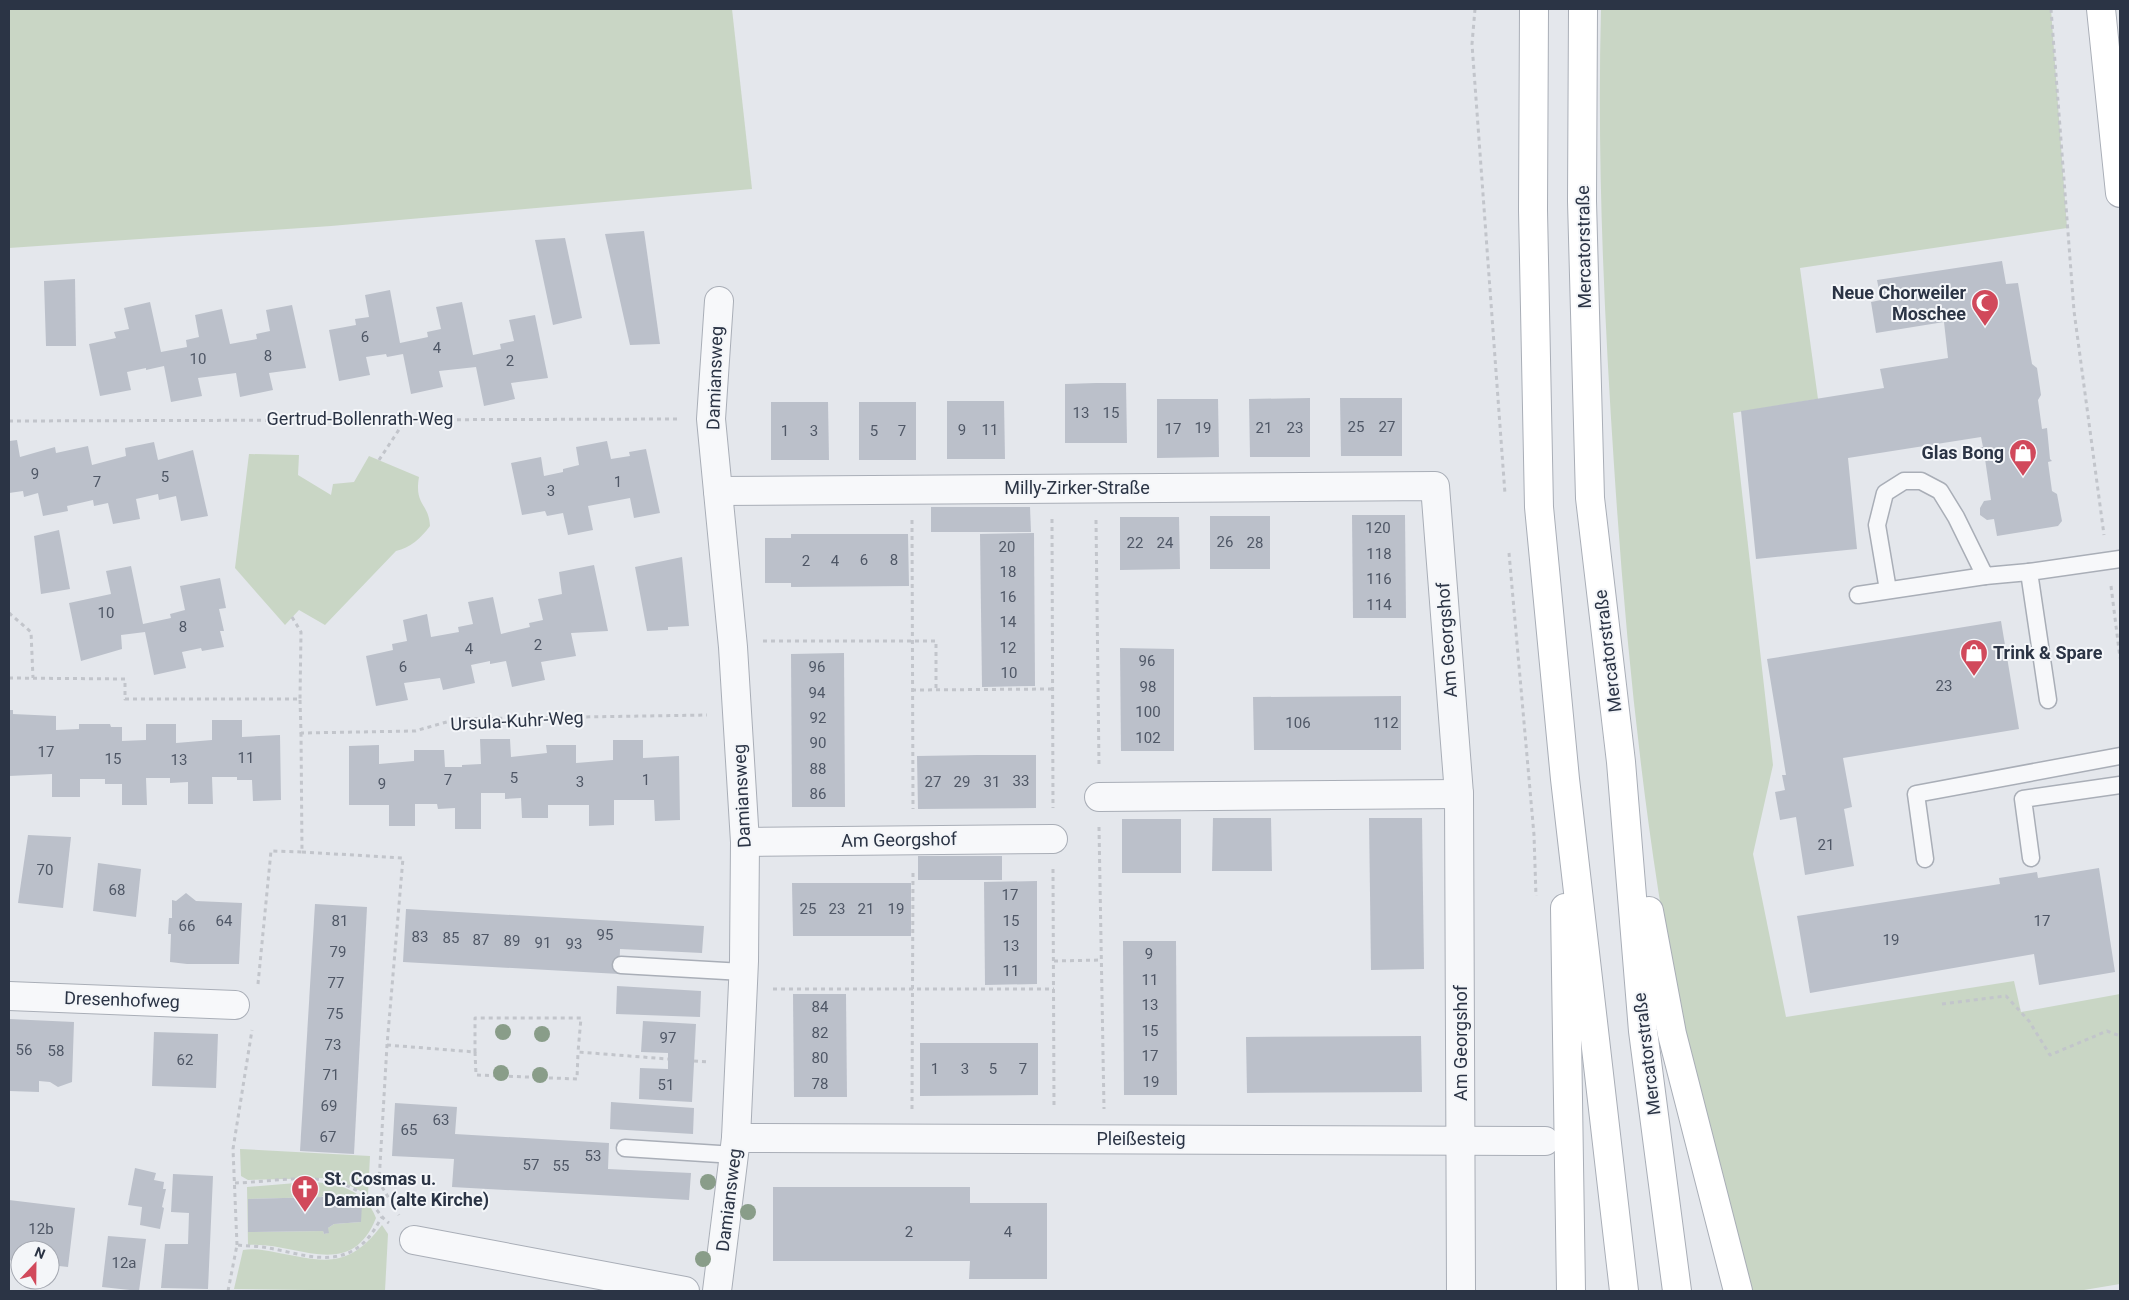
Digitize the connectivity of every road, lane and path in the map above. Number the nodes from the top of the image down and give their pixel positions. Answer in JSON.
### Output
{"nodes":[{"id":1,"x":1475,"y":9,"type":"edge"},
{"id":2,"x":1534,"y":9,"type":"edge"},
{"id":3,"x":1583,"y":9,"type":"edge"},
{"id":4,"x":2051,"y":9,"type":"edge"},
{"id":5,"x":2101,"y":9,"type":"edge"},
{"id":6,"x":2120,"y":193,"type":"edge"},
{"id":7,"x":719,"y":301,"type":"dead end"},
{"id":8,"x":406,"y":418,"type":"junction"},
{"id":9,"x":711,"y":419,"type":"junction"},
{"id":10,"x":9,"y":421,"type":"edge"},
{"id":11,"x":379,"y":460,"type":"dead end"},
{"id":12,"x":1435,"y":486,"type":"joint"},
{"id":13,"x":1052,"y":488,"type":"junction"},
{"id":14,"x":718,"y":491,"type":"junction"},
{"id":15,"x":1505,"y":495,"type":"dead end"},
{"id":16,"x":1508,"y":544,"type":"dead end"},
{"id":17,"x":2114,"y":560,"type":"edge"},
{"id":18,"x":2029,"y":572,"type":"junction"},
{"id":19,"x":1985,"y":576,"type":"junction"},
{"id":20,"x":1888,"y":590,"type":"junction"},
{"id":21,"x":1858,"y":595,"type":"dead end"},
{"id":22,"x":9,"y":614,"type":"edge"},
{"id":23,"x":292,"y":617,"type":"dead end"},
{"id":24,"x":732,"y":641,"type":"junction"},
{"id":25,"x":2120,"y":658,"type":"edge"},
{"id":26,"x":9,"y":678,"type":"edge"},
{"id":27,"x":33,"y":678,"type":"junction"},
{"id":28,"x":1052,"y":689,"type":"junction"},
{"id":29,"x":912,"y":690,"type":"dead end"},
{"id":30,"x":936,"y":690,"type":"junction"},
{"id":31,"x":300,"y":699,"type":"junction"},
{"id":32,"x":2048,"y":700,"type":"dead end"},
{"id":33,"x":738,"y":715,"type":"junction"},
{"id":34,"x":301,"y":733,"type":"junction"},
{"id":35,"x":2120,"y":756,"type":"edge"},
{"id":36,"x":1621,"y":762,"type":"junction"},
{"id":37,"x":1565,"y":779,"type":"junction"},
{"id":38,"x":2120,"y":785,"type":"edge"},
{"id":39,"x":1459,"y":794,"type":"junction"},
{"id":40,"x":1099,"y":797,"type":"dead end"},
{"id":41,"x":1053,"y":839,"type":"junction"},
{"id":42,"x":744,"y":842,"type":"junction"},
{"id":43,"x":302,"y":852,"type":"junction"},
{"id":44,"x":2032,"y":858,"type":"dead end"},
{"id":45,"x":1925,"y":859,"type":"dead end"},
{"id":46,"x":1536,"y":904,"type":"dead end"},
{"id":47,"x":1102,"y":960,"type":"dead end"},
{"id":48,"x":1054,"y":961,"type":"junction"},
{"id":49,"x":621,"y":965,"type":"dead end"},
{"id":50,"x":743,"y":981,"type":"junction"},
{"id":51,"x":257,"y":989,"type":"dead end"},
{"id":52,"x":1054,"y":989,"type":"junction"},
{"id":53,"x":9,"y":996,"type":"edge"},
{"id":54,"x":1942,"y":1004,"type":"dead end"},
{"id":55,"x":235,"y":1005,"type":"dead end"},
{"id":56,"x":253,"y":1028,"type":"dead end"},
{"id":57,"x":2120,"y":1036,"type":"edge"},
{"id":58,"x":387,"y":1045,"type":"junction"},
{"id":59,"x":475,"y":1052,"type":"junction"},
{"id":60,"x":578,"y":1052,"type":"junction"},
{"id":61,"x":668,"y":1059,"type":"dead end"},
{"id":62,"x":1054,"y":1139,"type":"junction"},
{"id":63,"x":1461,"y":1140,"type":"junction"},
{"id":64,"x":1545,"y":1141,"type":"dead end"},
{"id":65,"x":736,"y":1146,"type":"junction"},
{"id":66,"x":625,"y":1148,"type":"dead end"},
{"id":67,"x":235,"y":1183,"type":"junction"},
{"id":68,"x":414,"y":1240,"type":"joint"},
{"id":69,"x":237,"y":1245,"type":"junction"},
{"id":70,"x":228,"y":1291,"type":"edge"},
{"id":71,"x":685,"y":1291,"type":"edge"},
{"id":72,"x":717,"y":1291,"type":"edge"},
{"id":73,"x":1461,"y":1291,"type":"edge"},
{"id":74,"x":1571,"y":1291,"type":"edge"},
{"id":75,"x":1624,"y":1291,"type":"edge"},
{"id":76,"x":1677,"y":1291,"type":"edge"},
{"id":77,"x":1738,"y":1291,"type":"edge"}],
"edges":[{"from":1,"to":15,"type":"path"},
{"from":2,"to":37,"type":"main road"},
{"from":3,"to":36,"type":"main road","name":"Mercatorstraße"},
{"from":4,"to":17,"type":"path"},
{"from":5,"to":6,"type":"main road"},
{"from":7,"to":9,"type":"street","name":"Damiansweg"},
{"from":8,"to":9,"type":"path","name":"Gertrud-Bollenrath-Weg"},
{"from":8,"to":10,"type":"path","name":"Gertrud-Bollenrath-Weg"},
{"from":8,"to":11,"type":"path"},
{"from":9,"to":14,"type":"street","name":"Damiansweg"},
{"from":12,"to":13,"type":"street","name":"Milly-Zirker-Straße"},
{"from":12,"to":39,"type":"street","name":"Am Georgshof"},
{"from":13,"to":14,"type":"street","name":"Milly-Zirker-Straße"},
{"from":13,"to":28,"type":"path"},
{"from":14,"to":24,"type":"street","name":"Damiansweg"},
{"from":16,"to":46,"type":"path"},
{"from":17,"to":18,"type":"lane"},
{"from":17,"to":25,"type":"path"},
{"from":18,"to":19,"type":"lane"},
{"from":18,"to":32,"type":"lane"},
{"from":19,"to":20,"type":"lane"},
{"from":19,"to":20,"type":"lane"},
{"from":20,"to":21,"type":"lane"},
{"from":22,"to":27,"type":"path"},
{"from":23,"to":31,"type":"path"},
{"from":24,"to":30,"type":"path"},
{"from":24,"to":33,"type":"street","name":"Damiansweg"},
{"from":26,"to":27,"type":"path"},
{"from":27,"to":31,"type":"path"},
{"from":28,"to":30,"type":"path"},
{"from":28,"to":41,"type":"path"},
{"from":29,"to":30,"type":"path"},
{"from":31,"to":34,"type":"path"},
{"from":33,"to":34,"type":"path","name":"Ursula-Kuhr-Weg"},
{"from":33,"to":42,"type":"street","name":"Damiansweg"},
{"from":34,"to":43,"type":"path"},
{"from":35,"to":45,"type":"lane"},
{"from":36,"to":76,"type":"main road","name":"Mercatorstraße"},
{"from":36,"to":77,"type":"main road"},
{"from":37,"to":74,"type":"main road"},
{"from":37,"to":75,"type":"main road"},
{"from":38,"to":44,"type":"lane"},
{"from":39,"to":40,"type":"street"},
{"from":39,"to":63,"type":"street","name":"Am Georgshof"},
{"from":41,"to":42,"type":"street","name":"Am Georgshof"},
{"from":41,"to":48,"type":"path"},
{"from":42,"to":50,"type":"street","name":"Damiansweg"},
{"from":43,"to":51,"type":"path"},
{"from":43,"to":58,"type":"path"},
{"from":47,"to":48,"type":"path"},
{"from":48,"to":52,"type":"path"},
{"from":49,"to":50,"type":"lane"},
{"from":50,"to":52,"type":"path"},
{"from":50,"to":65,"type":"street","name":"Damiansweg"},
{"from":52,"to":62,"type":"path"},
{"from":53,"to":55,"type":"street","name":"Dresenhofweg"},
{"from":54,"to":57,"type":"path"},
{"from":56,"to":67,"type":"path"},
{"from":58,"to":59,"type":"path"},
{"from":58,"to":68,"type":"path"},
{"from":59,"to":60,"type":"path"},
{"from":59,"to":60,"type":"path"},
{"from":60,"to":61,"type":"path"},
{"from":62,"to":63,"type":"street","name":"Pleißesteig"},
{"from":62,"to":65,"type":"street","name":"Pleißesteig"},
{"from":63,"to":64,"type":"street","name":"Pleißesteig"},
{"from":63,"to":73,"type":"street","name":"Am Georgshof"},
{"from":65,"to":66,"type":"lane"},
{"from":65,"to":72,"type":"street","name":"Damiansweg"},
{"from":67,"to":69,"type":"path"},
{"from":67,"to":69,"type":"path"},
{"from":68,"to":71,"type":"street"},
{"from":69,"to":70,"type":"path"}]}
